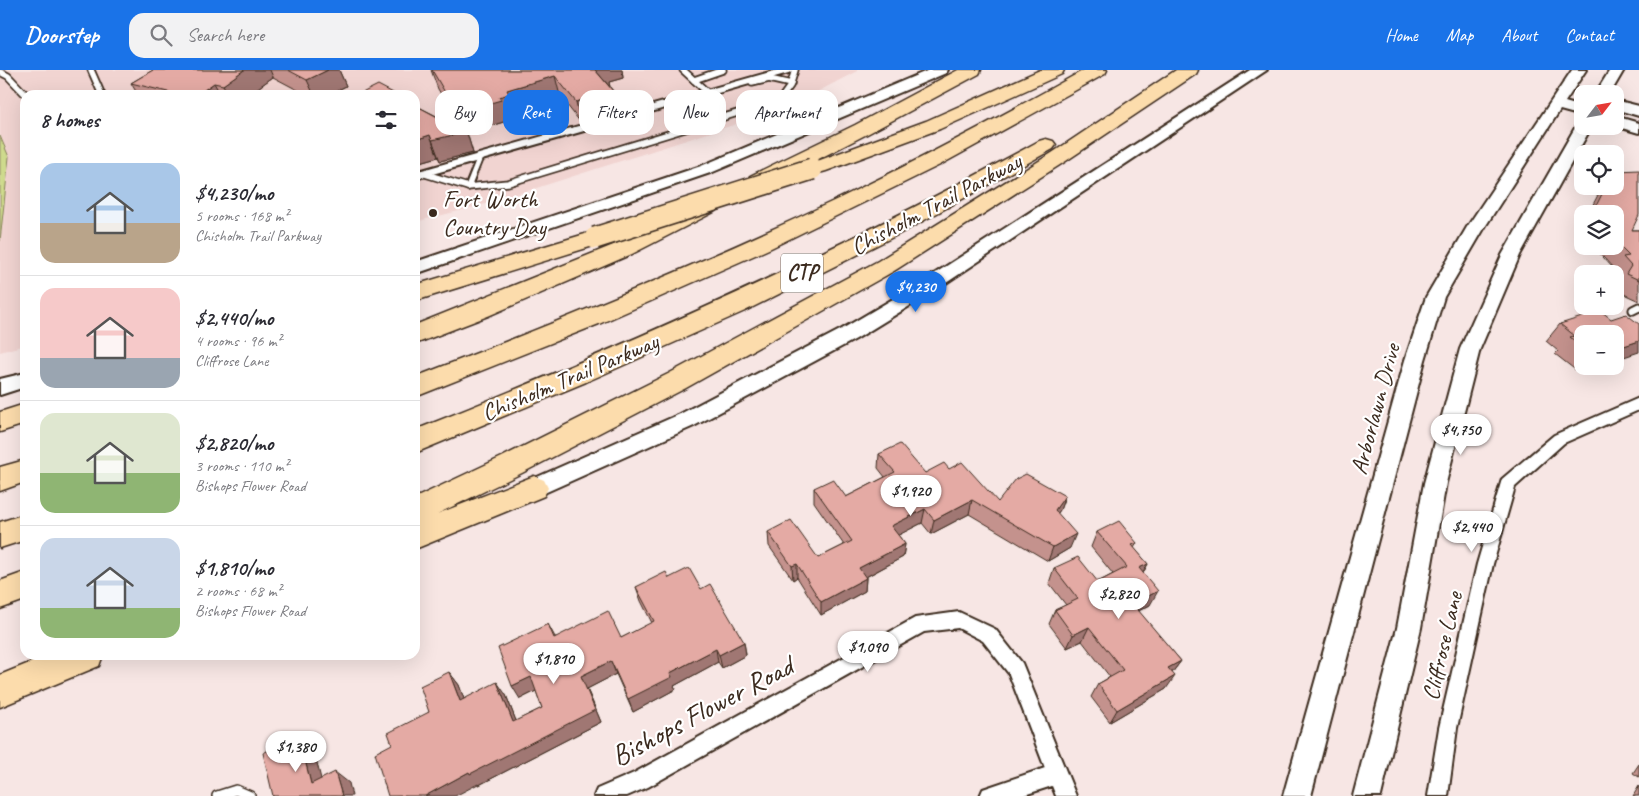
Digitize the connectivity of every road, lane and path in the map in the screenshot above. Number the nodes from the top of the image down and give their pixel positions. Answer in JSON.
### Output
{"nodes":[{"id":1,"x":91,"y":70,"type":"edge"},
{"id":2,"x":683,"y":70,"type":"edge"},
{"id":3,"x":722,"y":70,"type":"edge"},
{"id":4,"x":788,"y":70,"type":"edge"},
{"id":5,"x":795,"y":70,"type":"edge"},
{"id":6,"x":941,"y":70,"type":"edge"},
{"id":7,"x":972,"y":70,"type":"edge"},
{"id":8,"x":1055,"y":70,"type":"edge"},
{"id":9,"x":1098,"y":70,"type":"edge"},
{"id":10,"x":1173,"y":70,"type":"edge"},
{"id":11,"x":1189,"y":70,"type":"edge"},
{"id":12,"x":1260,"y":70,"type":"edge"},
{"id":13,"x":1579,"y":70,"type":"edge"},
{"id":14,"x":1617,"y":70,"type":"edge"},
{"id":15,"x":0,"y":72,"type":"edge"},
{"id":16,"x":694,"y":80,"type":"junction"},
{"id":17,"x":741,"y":84,"type":"junction"},
{"id":18,"x":791,"y":84,"type":"junction"},
{"id":19,"x":1608,"y":85,"type":"edge"},
{"id":20,"x":21,"y":90,"type":"edge"},
{"id":21,"x":100,"y":90,"type":"edge"},
{"id":22,"x":705,"y":90,"type":"edge"},
{"id":23,"x":719,"y":90,"type":"edge"},
{"id":24,"x":1568,"y":96,"type":"edge"},
{"id":25,"x":664,"y":105,"type":"edge"},
{"id":26,"x":1624,"y":107,"type":"edge"},
{"id":27,"x":1639,"y":111,"type":"edge"},
{"id":28,"x":1624,"y":124,"type":"edge"},
{"id":29,"x":1639,"y":128,"type":"edge"},
{"id":30,"x":1579,"y":135,"type":"edge"},
{"id":31,"x":480,"y":157,"type":"junction"},
{"id":32,"x":420,"y":175,"type":"edge"},
{"id":33,"x":420,"y":175,"type":"edge"},
{"id":34,"x":468,"y":187,"type":"junction"},
{"id":35,"x":420,"y":266,"type":"edge"},
{"id":36,"x":420,"y":291,"type":"edge"},
{"id":37,"x":420,"y":333,"type":"edge"},
{"id":38,"x":20,"y":381,"type":"edge"},
{"id":39,"x":420,"y":385,"type":"edge"},
{"id":40,"x":0,"y":387,"type":"edge"},
{"id":41,"x":1639,"y":404,"type":"edge"},
{"id":42,"x":20,"y":416,"type":"edge"},
{"id":43,"x":0,"y":422,"type":"edge"},
{"id":44,"x":420,"y":440,"type":"edge"},
{"id":45,"x":20,"y":473,"type":"edge"},
{"id":46,"x":0,"y":480,"type":"edge"},
{"id":47,"x":534,"y":488,"type":"joint"},
{"id":48,"x":420,"y":509,"type":"edge"},
{"id":49,"x":20,"y":529,"type":"edge"},
{"id":50,"x":420,"y":534,"type":"edge"},
{"id":51,"x":0,"y":535,"type":"edge"},
{"id":52,"x":20,"y":588,"type":"edge"},
{"id":53,"x":0,"y":595,"type":"edge"},
{"id":54,"x":48,"y":660,"type":"edge"},
{"id":55,"x":74,"y":660,"type":"edge"},
{"id":56,"x":0,"y":675,"type":"edge"},
{"id":57,"x":0,"y":692,"type":"edge"},
{"id":58,"x":1058,"y":774,"type":"junction"},
{"id":59,"x":217,"y":796,"type":"edge"},
{"id":60,"x":250,"y":796,"type":"edge"},
{"id":61,"x":604,"y":796,"type":"edge"},
{"id":62,"x":990,"y":796,"type":"edge"},
{"id":63,"x":1066,"y":796,"type":"edge"},
{"id":64,"x":1297,"y":796,"type":"edge"},
{"id":65,"x":1367,"y":796,"type":"edge"},
{"id":66,"x":1438,"y":796,"type":"edge"}],
"edges":[{"from":1,"to":21,"type":"lane"},
{"from":2,"to":16,"type":"lane"},
{"from":3,"to":16,"type":"lane"},
{"from":4,"to":17,"type":"street"},
{"from":5,"to":18,"type":"lane"},
{"from":6,"to":35,"type":"main road"},
{"from":7,"to":37,"type":"highway"},
{"from":8,"to":36,"type":"highway","bridge":true},
{"from":9,"to":39,"type":"highway","name":"Chisholm Trail Parkway","number":"CTP"},
{"from":10,"to":44,"type":"highway","name":"Chisholm Trail Parkway","number":"CTP"},
{"from":11,"to":48,"type":"highway"},
{"from":12,"to":47,"type":"main road"},
{"from":13,"to":24,"type":"main road","name":"Arborlawn Drive"},
{"from":14,"to":19,"type":"main road"},
{"from":15,"to":20,"type":"lane"},
{"from":16,"to":22,"type":"lane"},
{"from":17,"to":18,"type":"lane"},
{"from":17,"to":23,"type":"street"},
{"from":18,"to":34,"type":"lane"},
{"from":24,"to":64,"type":"main road","name":"Arborlawn Drive"},
{"from":25,"to":31,"type":"street"},
{"from":26,"to":27,"type":"main road"},
{"from":28,"to":29,"type":"main road"},
{"from":30,"to":65,"type":"main road"},
{"from":31,"to":33,"type":"street"},
{"from":31,"to":34,"type":"lane"},
{"from":32,"to":34,"type":"lane"},
{"from":38,"to":40,"type":"main road"},
{"from":41,"to":66,"type":"street","name":"Cliffrose Lane"},
{"from":42,"to":43,"type":"highway"},
{"from":45,"to":46,"type":"highway"},
{"from":47,"to":50,"type":"highway"},
{"from":49,"to":51,"type":"highway"},
{"from":52,"to":53,"type":"highway"},
{"from":54,"to":56,"type":"highway"},
{"from":55,"to":57,"type":"highway"},
{"from":58,"to":61,"type":"street","name":"Bishops Flower Road"},
{"from":58,"to":62,"type":"street"},
{"from":58,"to":63,"type":"street","name":"Bishops Flower Road"},
{"from":59,"to":60,"type":"lane"}]}
